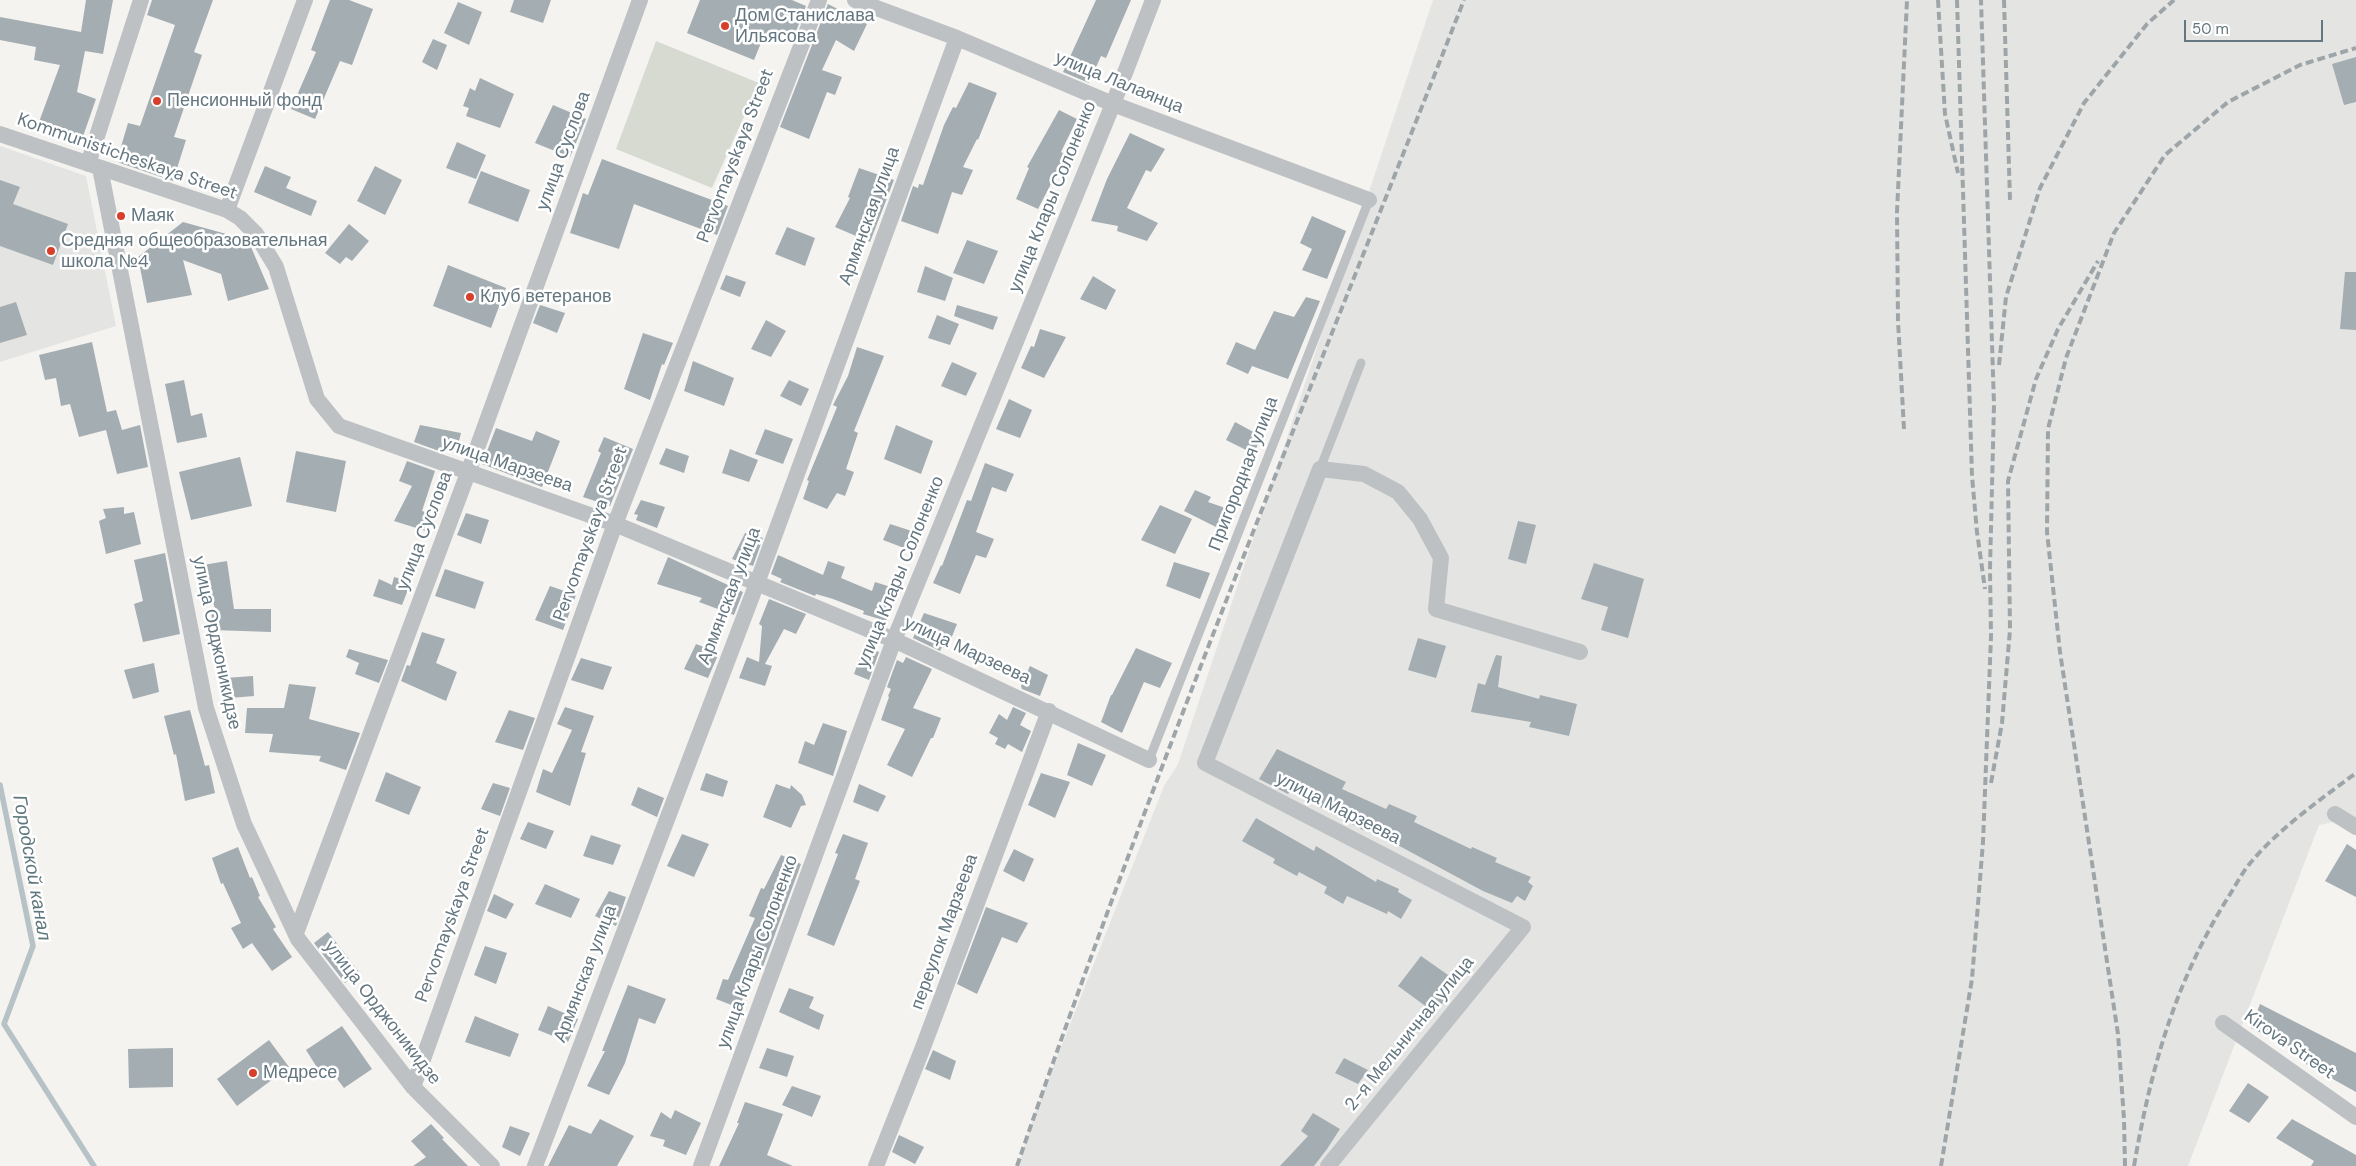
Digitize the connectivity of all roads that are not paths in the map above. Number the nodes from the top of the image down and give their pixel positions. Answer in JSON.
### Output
{"nodes":[{"id":1,"x":142,"y":0,"type":"edge"},
{"id":2,"x":304,"y":0,"type":"edge"},
{"id":3,"x":640,"y":0,"type":"edge"},
{"id":4,"x":819,"y":0,"type":"edge"},
{"id":5,"x":855,"y":0,"type":"edge"},
{"id":6,"x":1153,"y":0,"type":"edge"},
{"id":7,"x":957,"y":38,"type":"junction"},
{"id":8,"x":1113,"y":104,"type":"junction"},
{"id":9,"x":0,"y":134,"type":"edge"},
{"id":10,"x":94,"y":166,"type":"junction"},
{"id":11,"x":1369,"y":200,"type":"joint"},
{"id":12,"x":233,"y":214,"type":"junction"},
{"id":13,"x":1361,"y":364,"type":"dead end"},
{"id":14,"x":1320,"y":468,"type":"junction"},
{"id":15,"x":468,"y":473,"type":"junction"},
{"id":16,"x":615,"y":524,"type":"junction"},
{"id":17,"x":757,"y":583,"type":"junction"},
{"id":18,"x":894,"y":640,"type":"junction"},
{"id":19,"x":1580,"y":652,"type":"dead end"},
{"id":20,"x":1049,"y":711,"type":"junction"},
{"id":21,"x":1149,"y":760,"type":"joint"},
{"id":22,"x":2335,"y":814,"type":"dead end"},
{"id":23,"x":2356,"y":827,"type":"edge"},
{"id":24,"x":1523,"y":927,"type":"joint"},
{"id":25,"x":296,"y":933,"type":"junction"},
{"id":26,"x":2223,"y":1023,"type":"dead end"},
{"id":27,"x":413,"y":1087,"type":"junction"},
{"id":28,"x":2356,"y":1117,"type":"edge"},
{"id":29,"x":492,"y":1166,"type":"edge"},
{"id":30,"x":535,"y":1166,"type":"edge"},
{"id":31,"x":701,"y":1166,"type":"edge"},
{"id":32,"x":876,"y":1166,"type":"edge"},
{"id":33,"x":1328,"y":1166,"type":"edge"}],
"edges":[{"from":1,"to":10,"type":"street"},
{"from":2,"to":12,"type":"street"},
{"from":3,"to":15,"type":"street","name":"улица Суслова"},
{"from":4,"to":16,"type":"street","name":"Pervomayskaya Street"},
{"from":5,"to":7,"type":"street","name":"улица Лалаянца"},
{"from":6,"to":8,"type":"street","name":"улица Клары Солоненко"},
{"from":7,"to":8,"type":"street","name":"улица Лалаянца"},
{"from":7,"to":17,"type":"street","name":"Армянская улица"},
{"from":8,"to":11,"type":"street","name":"улица Лалаянца"},
{"from":8,"to":18,"type":"street","name":"улица Клары Солоненко"},
{"from":9,"to":10,"type":"street","name":"Kommunisticheskaya Street"},
{"from":10,"to":12,"type":"street","name":"Kommunisticheskaya Street"},
{"from":10,"to":25,"type":"street","name":"улица Орджоникидзе"},
{"from":11,"to":21,"type":"lane","name":"Пригородная улица"},
{"from":12,"to":15,"type":"street","name":"улица Марзеева"},
{"from":13,"to":14,"type":"lane"},
{"from":14,"to":19,"type":"street"},
{"from":14,"to":24,"type":"street","name":"улица Марзеева"},
{"from":15,"to":16,"type":"street","name":"улица Марзеева"},
{"from":15,"to":25,"type":"street","name":"улица Суслова"},
{"from":16,"to":17,"type":"street","name":"улица Марзеева"},
{"from":16,"to":27,"type":"street","name":"Pervomayskaya Street"},
{"from":17,"to":18,"type":"street","name":"улица Марзеева"},
{"from":17,"to":30,"type":"street","name":"Армянская улица"},
{"from":18,"to":20,"type":"street","name":"улица Марзеева"},
{"from":18,"to":31,"type":"street","name":"улица Клары Солоненко"},
{"from":20,"to":21,"type":"street","name":"улица Марзеева"},
{"from":20,"to":32,"type":"street","name":"переулок Марзеева"},
{"from":22,"to":23,"type":"street"},
{"from":24,"to":33,"type":"street","name":"2-я Мельничная улица"},
{"from":25,"to":27,"type":"street","name":"улица Орджоникидзе"},
{"from":26,"to":28,"type":"street","name":"Kirova Street"},
{"from":27,"to":29,"type":"street","name":"улица Орджоникидзе"}]}
